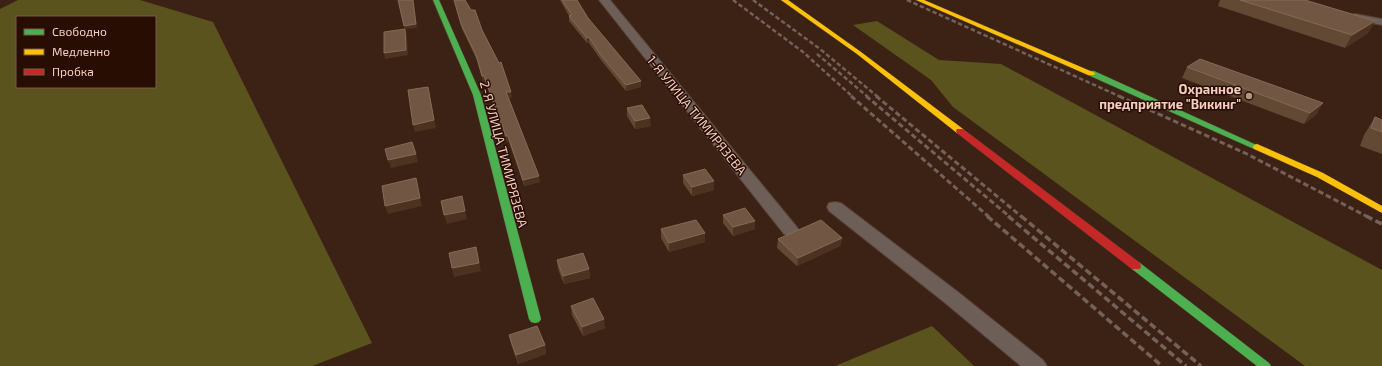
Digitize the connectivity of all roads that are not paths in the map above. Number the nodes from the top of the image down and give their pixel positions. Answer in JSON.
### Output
{"nodes":[{"id":1,"x":436,"y":0,"type":"edge"},
{"id":2,"x":604,"y":0,"type":"edge"},
{"id":3,"x":784,"y":0,"type":"edge"},
{"id":4,"x":919,"y":0,"type":"edge"},
{"id":5,"x":1341,"y":13,"type":"edge"},
{"id":6,"x":1382,"y":22,"type":"edge"},
{"id":7,"x":836,"y":207,"type":"dead end"},
{"id":8,"x":1382,"y":210,"type":"edge"},
{"id":9,"x":790,"y":230,"type":"dead end"},
{"id":10,"x":535,"y":319,"type":"dead end"},
{"id":11,"x":1036,"y":366,"type":"edge"},
{"id":12,"x":1265,"y":366,"type":"edge"}],
"edges":[{"from":1,"to":10,"type":"street","name":"2-Я УЛИЦА ТИМИРЯЗЕВА"},
{"from":2,"to":9,"type":"street","name":"1-Я УЛИЦА ТИМИРЯЗЕВА"},
{"from":3,"to":12,"type":"street"},
{"from":4,"to":8,"type":"street"},
{"from":5,"to":6,"type":"street"},
{"from":7,"to":11,"type":"street"}]}
